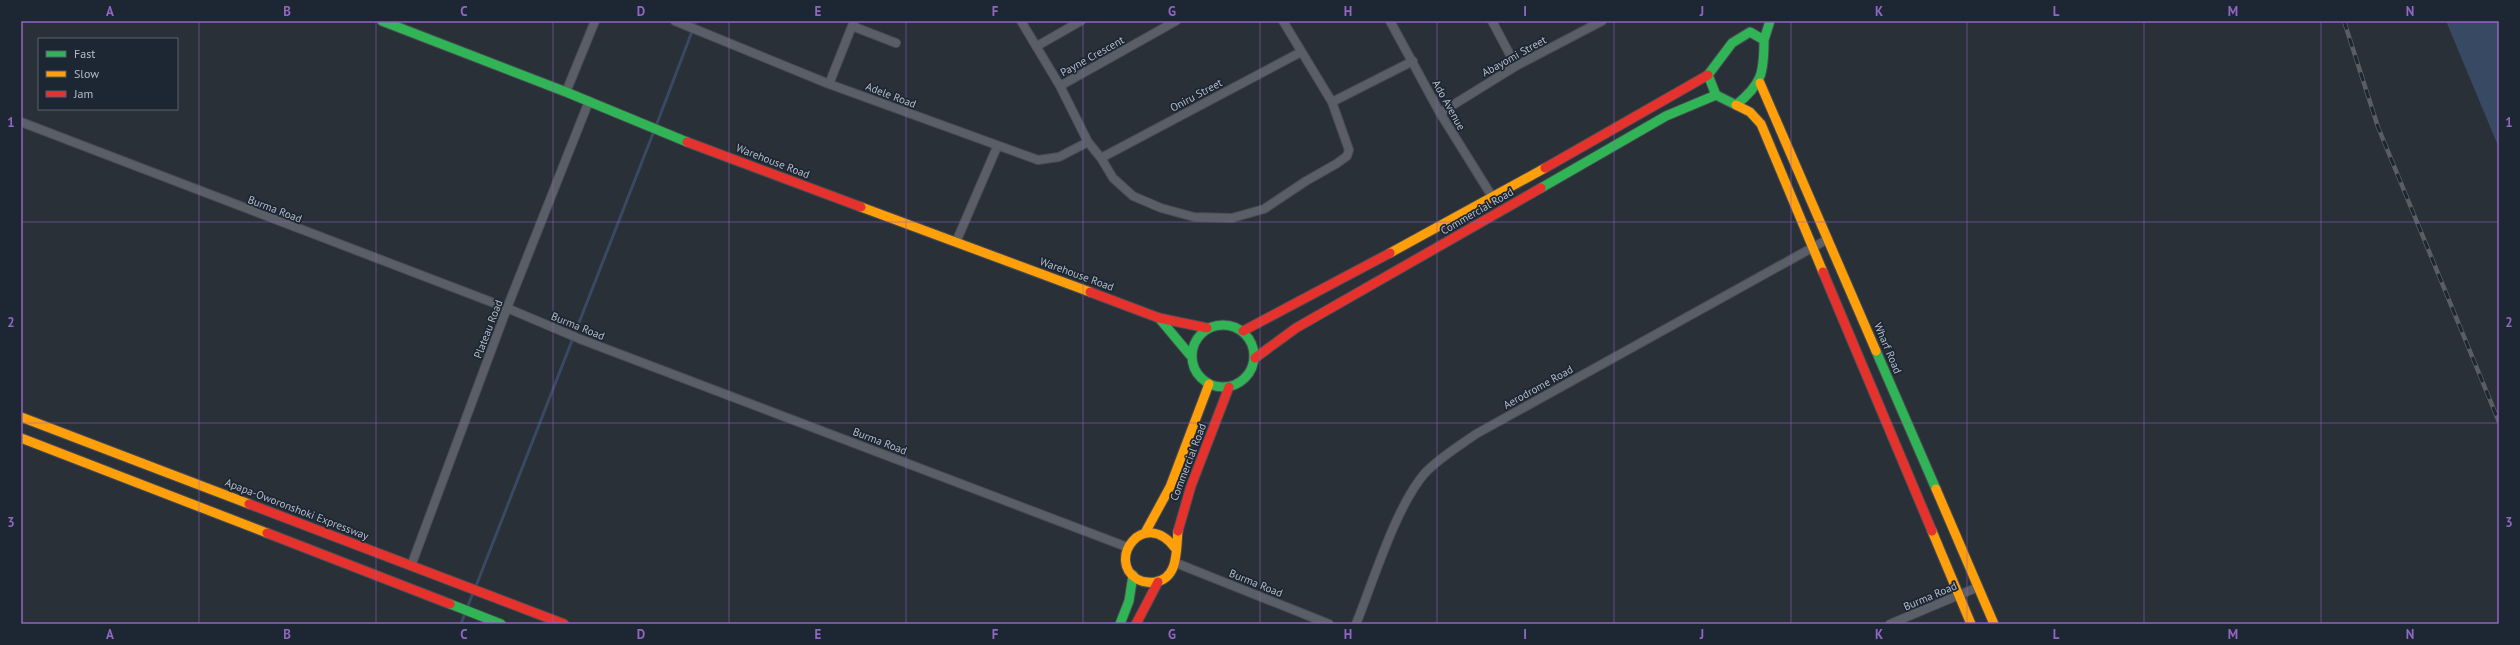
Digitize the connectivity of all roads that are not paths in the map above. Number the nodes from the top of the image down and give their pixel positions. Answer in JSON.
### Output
{"nodes":[{"id":1,"x":382,"y":21,"type":"edge"},
{"id":2,"x":595,"y":21,"type":"edge"},
{"id":3,"x":675,"y":21,"type":"edge"},
{"id":4,"x":1021,"y":21,"type":"edge"},
{"id":5,"x":1081,"y":21,"type":"edge"},
{"id":6,"x":1176,"y":21,"type":"edge"},
{"id":7,"x":1283,"y":21,"type":"edge"},
{"id":8,"x":1390,"y":21,"type":"edge"},
{"id":9,"x":1492,"y":21,"type":"edge"},
{"id":10,"x":1602,"y":21,"type":"edge"},
{"id":11,"x":1770,"y":21,"type":"edge"},
{"id":12,"x":1745,"y":23,"type":"dead end"},
{"id":13,"x":853,"y":24,"type":"edge"},
{"id":14,"x":1742,"y":33,"type":"junction"},
{"id":15,"x":1764,"y":40,"type":"junction"},
{"id":16,"x":896,"y":42,"type":"dead end"},
{"id":17,"x":1037,"y":46,"type":"junction"},
{"id":18,"x":1301,"y":52,"type":"junction"},
{"id":19,"x":1413,"y":61,"type":"junction"},
{"id":20,"x":1516,"y":66,"type":"junction"},
{"id":21,"x":1708,"y":75,"type":"junction"},
{"id":22,"x":1760,"y":83,"type":"junction"},
{"id":23,"x":829,"y":84,"type":"junction"},
{"id":24,"x":1060,"y":86,"type":"junction"},
{"id":25,"x":566,"y":92,"type":"junction"},
{"id":26,"x":1716,"y":95,"type":"junction"},
{"id":27,"x":589,"y":101,"type":"junction"},
{"id":28,"x":1332,"y":102,"type":"junction"},
{"id":29,"x":1736,"y":105,"type":"junction"},
{"id":30,"x":1440,"y":113,"type":"junction"},
{"id":31,"x":21,"y":122,"type":"edge"},
{"id":32,"x":1088,"y":142,"type":"junction"},
{"id":33,"x":997,"y":147,"type":"junction"},
{"id":34,"x":1101,"y":158,"type":"junction"},
{"id":35,"x":1493,"y":198,"type":"junction"},
{"id":36,"x":1828,"y":239,"type":"junction"},
{"id":37,"x":956,"y":242,"type":"junction"},
{"id":38,"x":1813,"y":248,"type":"junction"},
{"id":39,"x":507,"y":308,"type":"junction"},
{"id":40,"x":1158,"y":318,"type":"junction"},
{"id":41,"x":1207,"y":328,"type":"junction"},
{"id":42,"x":1243,"y":331,"type":"junction"},
{"id":43,"x":1190,"y":355,"type":"junction"},
{"id":44,"x":1255,"y":358,"type":"junction"},
{"id":45,"x":1209,"y":384,"type":"junction"},
{"id":46,"x":1229,"y":386,"type":"junction"},
{"id":47,"x":21,"y":417,"type":"edge"},
{"id":48,"x":21,"y":438,"type":"edge"},
{"id":49,"x":1146,"y":531,"type":"junction"},
{"id":50,"x":1127,"y":547,"type":"junction"},
{"id":51,"x":1175,"y":548,"type":"junction"},
{"id":52,"x":1176,"y":563,"type":"junction"},
{"id":53,"x":410,"y":566,"type":"junction"},
{"id":54,"x":1133,"y":576,"type":"junction"},
{"id":55,"x":1158,"y":582,"type":"junction"},
{"id":56,"x":1978,"y":587,"type":"junction"},
{"id":57,"x":1958,"y":596,"type":"junction"},
{"id":58,"x":501,"y":624,"type":"edge"},
{"id":59,"x":564,"y":624,"type":"edge"},
{"id":60,"x":1120,"y":624,"type":"edge"},
{"id":61,"x":1136,"y":624,"type":"edge"},
{"id":62,"x":1329,"y":624,"type":"edge"},
{"id":63,"x":1356,"y":624,"type":"edge"},
{"id":64,"x":1890,"y":624,"type":"edge"},
{"id":65,"x":1971,"y":624,"type":"edge"},
{"id":66,"x":1994,"y":624,"type":"edge"}],
"edges":[{"from":1,"to":25,"type":"main road","name":"Warehouse Road"},
{"from":2,"to":25,"type":"street"},
{"from":3,"to":23,"type":"street","name":"Adele Road"},
{"from":4,"to":17,"type":"street"},
{"from":5,"to":17,"type":"street"},
{"from":6,"to":24,"type":"street","name":"Payne Crescent"},
{"from":7,"to":18,"type":"street"},
{"from":8,"to":19,"type":"street","name":"Ado Avenue"},
{"from":9,"to":20,"type":"street"},
{"from":10,"to":20,"type":"street","name":"Abayomi Street"},
{"from":11,"to":15,"type":"main road"},
{"from":12,"to":14,"type":"main road"},
{"from":13,"to":16,"type":"street"},
{"from":13,"to":23,"type":"street"},
{"from":14,"to":15,"type":"main road"},
{"from":14,"to":21,"type":"main road"},
{"from":15,"to":22,"type":"main road"},
{"from":17,"to":24,"type":"street"},
{"from":18,"to":28,"type":"street"},
{"from":18,"to":34,"type":"street","name":"Oniru Street"},
{"from":19,"to":28,"type":"street"},
{"from":19,"to":30,"type":"street","name":"Ado Avenue"},
{"from":20,"to":30,"type":"street","name":"Abayomi Street"},
{"from":21,"to":26,"type":"main road"},
{"from":21,"to":35,"type":"main road","name":"Commercial Road"},
{"from":22,"to":29,"type":"main road"},
{"from":22,"to":36,"type":"main road","name":"Wharf Road"},
{"from":23,"to":33,"type":"street","name":"Adele Road"},
{"from":24,"to":32,"type":"street"},
{"from":25,"to":27,"type":"main road","name":"Warehouse Road"},
{"from":26,"to":29,"type":"main road"},
{"from":26,"to":44,"type":"main road","name":"Commercial Road"},
{"from":27,"to":37,"type":"main road","name":"Warehouse Road"},
{"from":27,"to":39,"type":"street","name":"Plateau Road"},
{"from":28,"to":34,"type":"street"},
{"from":29,"to":38,"type":"main road"},
{"from":30,"to":35,"type":"street","name":"Ado Avenue"},
{"from":31,"to":39,"type":"street","name":"Burma Road"},
{"from":32,"to":33,"type":"street","name":"Adele Road"},
{"from":32,"to":34,"type":"street"},
{"from":33,"to":37,"type":"street"},
{"from":35,"to":42,"type":"main road","name":"Commercial Road"},
{"from":36,"to":38,"type":"street","name":"Aerodrome Road"},
{"from":36,"to":56,"type":"main road","name":"Wharf Road"},
{"from":37,"to":40,"type":"main road","name":"Warehouse Road"},
{"from":38,"to":57,"type":"main road"},
{"from":38,"to":63,"type":"street","name":"Aerodrome Road"},
{"from":39,"to":50,"type":"street","name":"Burma Road"},
{"from":39,"to":53,"type":"street","name":"Plateau Road"},
{"from":40,"to":41,"type":"main road","name":"Warehouse Road"},
{"from":40,"to":43,"type":"main road","name":"Warehouse Road"},
{"from":41,"to":42,"type":"main road"},
{"from":41,"to":43,"type":"main road"},
{"from":42,"to":44,"type":"main road"},
{"from":43,"to":45,"type":"main road"},
{"from":44,"to":46,"type":"main road"},
{"from":45,"to":46,"type":"main road"},
{"from":45,"to":49,"type":"main road","name":"Commercial Road"},
{"from":46,"to":51,"type":"main road","name":"Commercial Road"},
{"from":47,"to":53,"type":"main road","name":"Apapa-Oworonshoki Expressway"},
{"from":48,"to":58,"type":"main road"},
{"from":49,"to":50,"type":"main road"},
{"from":49,"to":51,"type":"main road"},
{"from":50,"to":54,"type":"main road"},
{"from":51,"to":52,"type":"main road"},
{"from":52,"to":55,"type":"main road"},
{"from":52,"to":62,"type":"street","name":"Burma Road"},
{"from":53,"to":59,"type":"main road","name":"Apapa-Oworonshoki Expressway"},
{"from":54,"to":55,"type":"main road"},
{"from":54,"to":60,"type":"main road"},
{"from":55,"to":61,"type":"main road"},
{"from":56,"to":57,"type":"street","name":"Burma Road"},
{"from":56,"to":66,"type":"main road","name":"Wharf Road"},
{"from":57,"to":64,"type":"street","name":"Burma Road"},
{"from":57,"to":65,"type":"main road"}]}
